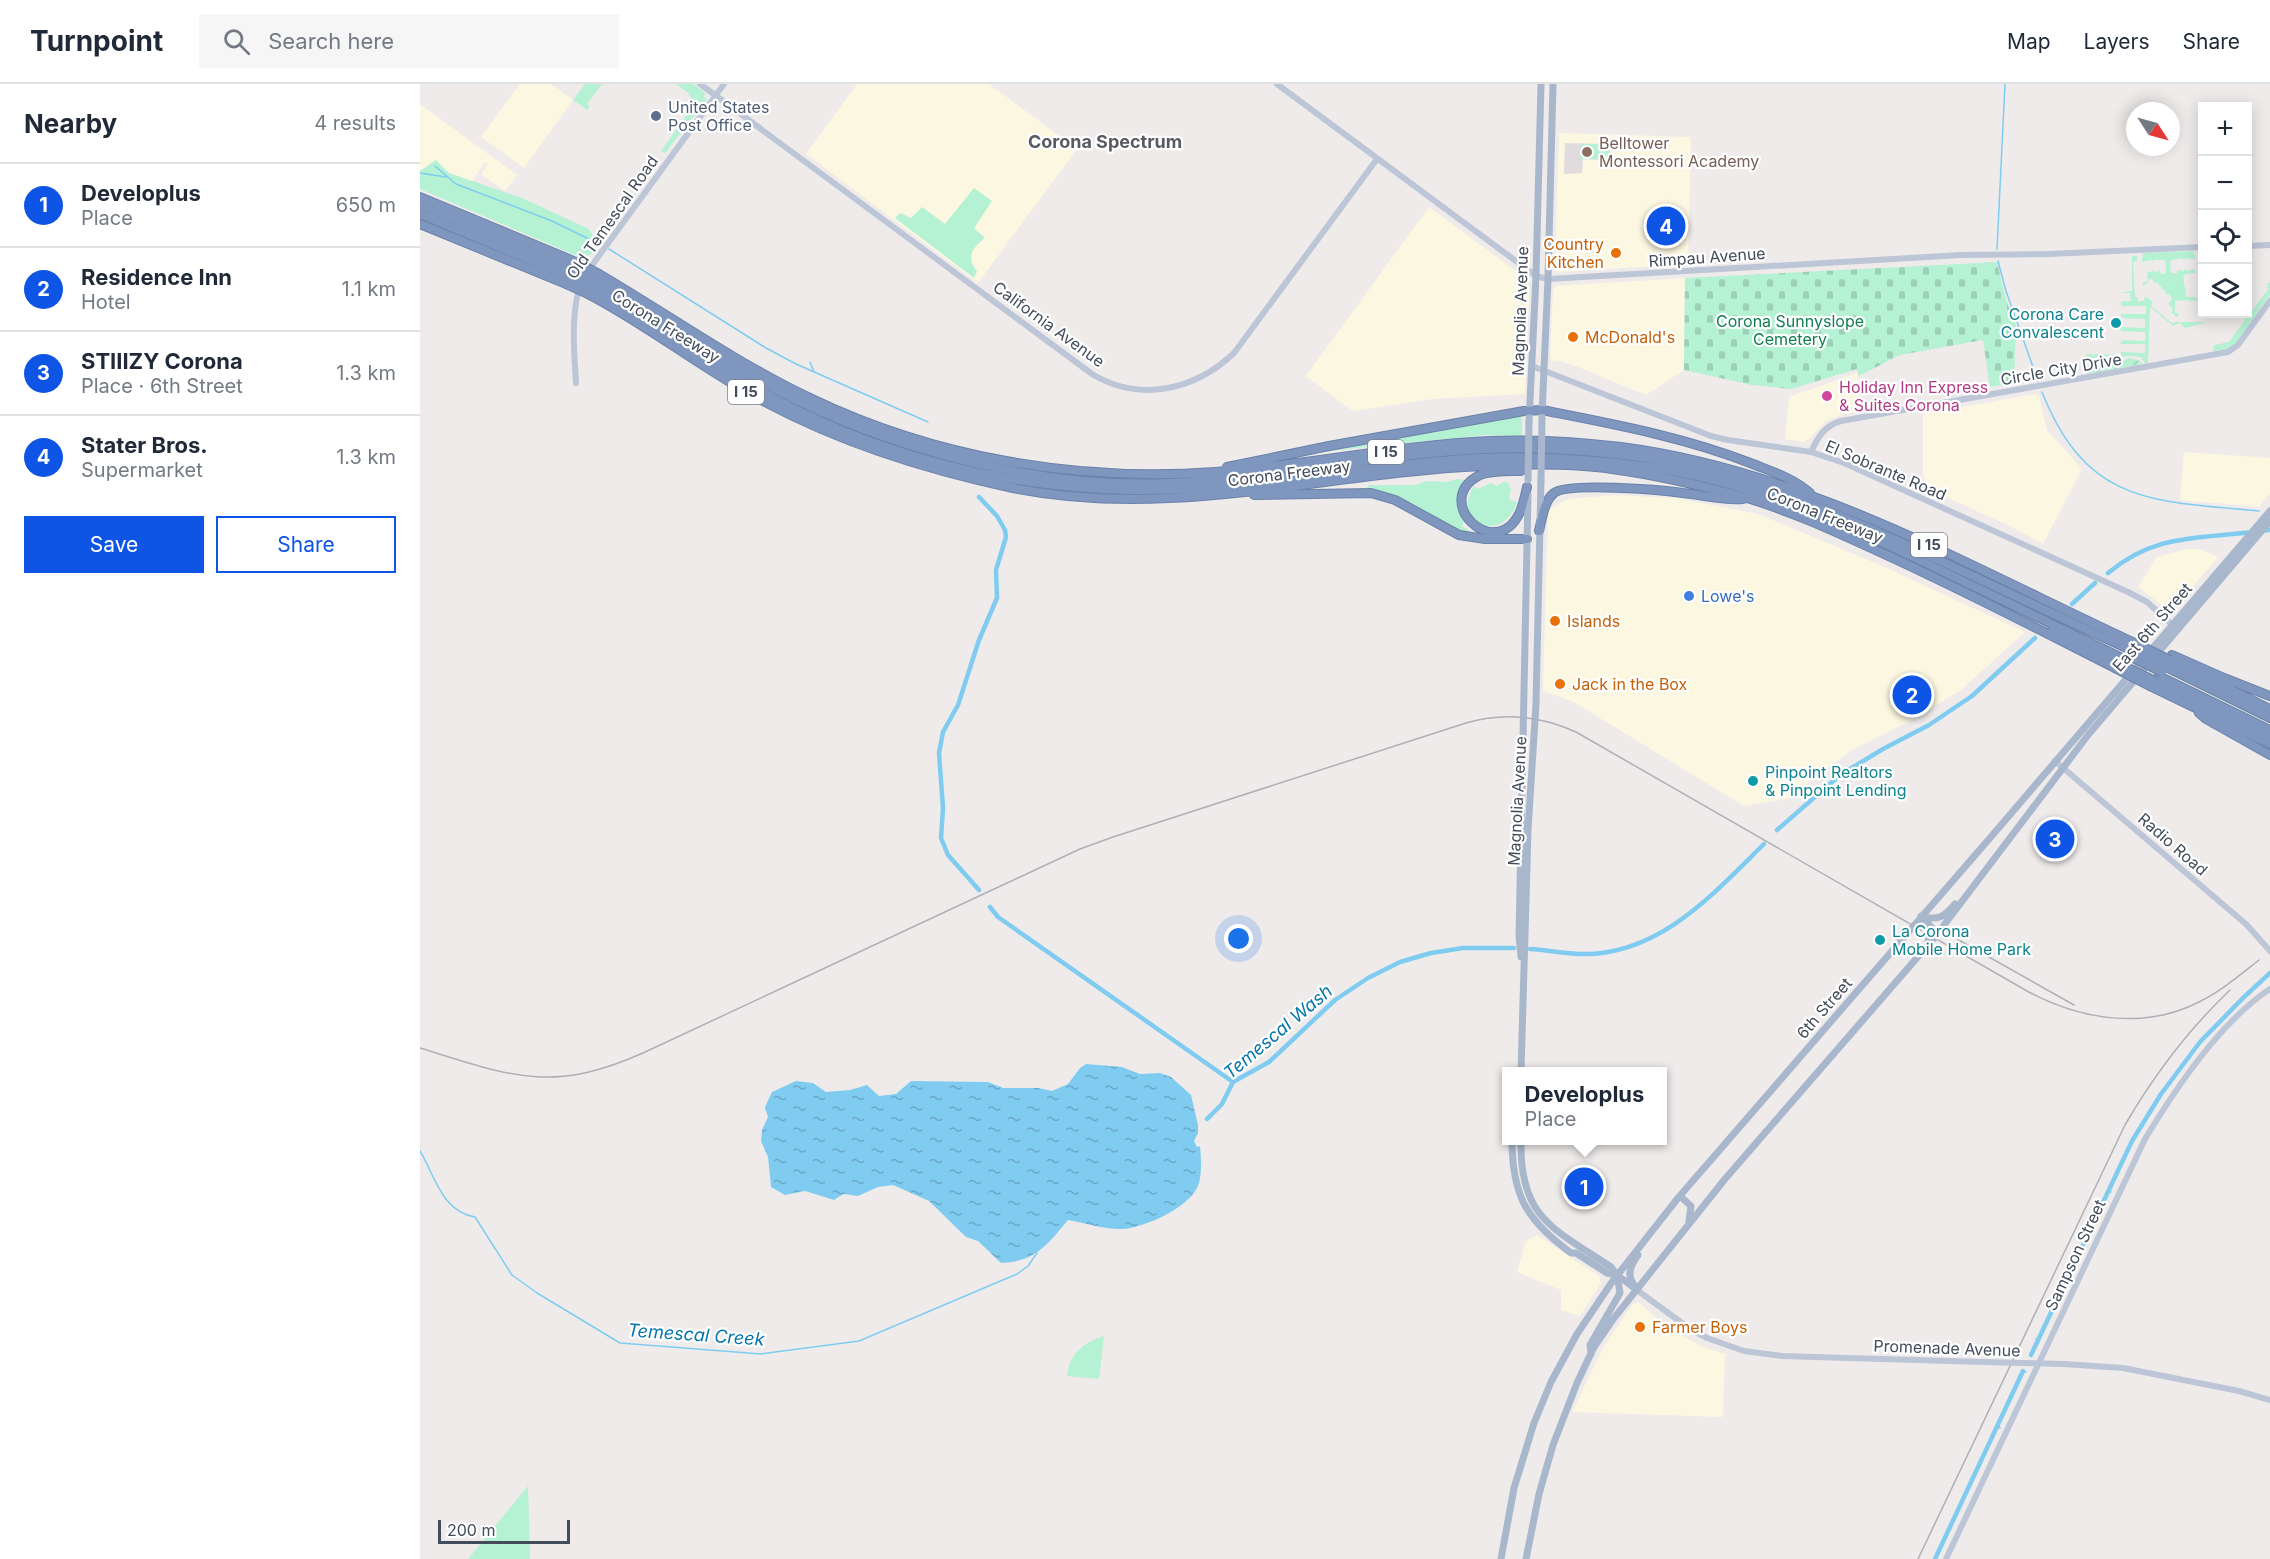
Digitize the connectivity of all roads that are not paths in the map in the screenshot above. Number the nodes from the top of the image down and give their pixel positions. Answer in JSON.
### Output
{"nodes":[{"id":1,"x":700,"y":84,"type":"edge"},
{"id":2,"x":724,"y":84,"type":"edge"},
{"id":3,"x":1277,"y":84,"type":"edge"},
{"id":4,"x":1541,"y":84,"type":"edge"},
{"id":5,"x":1553,"y":84,"type":"edge"},
{"id":6,"x":715,"y":95,"type":"junction"},
{"id":7,"x":1377,"y":159,"type":"junction"},
{"id":8,"x":1550,"y":184,"type":"junction"},
{"id":9,"x":1538,"y":185,"type":"junction"},
{"id":10,"x":420,"y":197,"type":"edge"},
{"id":11,"x":420,"y":205,"type":"edge"},
{"id":12,"x":420,"y":214,"type":"edge"},
{"id":13,"x":420,"y":224,"type":"edge"},
{"id":14,"x":2270,"y":245,"type":"edge"},
{"id":15,"x":2252,"y":246,"type":"edge"},
{"id":16,"x":2198,"y":247,"type":"edge"},
{"id":17,"x":516,"y":253,"type":"junction"},
{"id":18,"x":570,"y":273,"type":"junction"},
{"id":19,"x":1536,"y":276,"type":"junction"},
{"id":20,"x":556,"y":279,"type":"junction"},
{"id":21,"x":1548,"y":279,"type":"junction"},
{"id":22,"x":593,"y":284,"type":"junction"},
{"id":23,"x":2270,"y":301,"type":"edge"},
{"id":24,"x":663,"y":321,"type":"junction"},
{"id":25,"x":705,"y":338,"type":"junction"},
{"id":26,"x":1532,"y":366,"type":"junction"},
{"id":27,"x":1544,"y":369,"type":"junction"},
{"id":28,"x":576,"y":383,"type":"dead end"},
{"id":29,"x":1530,"y":411,"type":"junction"},
{"id":30,"x":1542,"y":414,"type":"junction"},
{"id":31,"x":848,"y":441,"type":"junction"},
{"id":32,"x":897,"y":450,"type":"junction"},
{"id":33,"x":1811,"y":452,"type":"junction"},
{"id":34,"x":1018,"y":463,"type":"junction"},
{"id":35,"x":1568,"y":466,"type":"junction"},
{"id":36,"x":1209,"y":472,"type":"junction"},
{"id":37,"x":1066,"y":478,"type":"junction"},
{"id":38,"x":1528,"y":484,"type":"junction"},
{"id":39,"x":1234,"y":494,"type":"junction"},
{"id":40,"x":1813,"y":496,"type":"junction"},
{"id":41,"x":1749,"y":499,"type":"junction"},
{"id":42,"x":2270,"y":510,"type":"edge"},
{"id":43,"x":2267,"y":520,"type":"edge"},
{"id":44,"x":1854,"y":526,"type":"junction"},
{"id":45,"x":1539,"y":531,"type":"junction"},
{"id":46,"x":1527,"y":539,"type":"junction"},
{"id":47,"x":2039,"y":615,"type":"junction"},
{"id":48,"x":2175,"y":627,"type":"junction"},
{"id":49,"x":2070,"y":630,"type":"junction"},
{"id":50,"x":2126,"y":657,"type":"junction"},
{"id":51,"x":2162,"y":671,"type":"junction"},
{"id":52,"x":2270,"y":696,"type":"edge"},
{"id":53,"x":2194,"y":708,"type":"junction"},
{"id":54,"x":2270,"y":709,"type":"edge"},
{"id":55,"x":2270,"y":718,"type":"edge"},
{"id":56,"x":2270,"y":725,"type":"edge"},
{"id":57,"x":2270,"y":730,"type":"edge"},
{"id":58,"x":2270,"y":736,"type":"edge"},
{"id":59,"x":2270,"y":744,"type":"edge"},
{"id":60,"x":2270,"y":755,"type":"edge"},
{"id":61,"x":2055,"y":761,"type":"junction"},
{"id":62,"x":2063,"y":767,"type":"junction"},
{"id":63,"x":1980,"y":878,"type":"junction"},
{"id":64,"x":1921,"y":916,"type":"junction"},
{"id":65,"x":1523,"y":935,"type":"junction"},
{"id":66,"x":2270,"y":951,"type":"edge"},
{"id":67,"x":1919,"y":955,"type":"junction"},
{"id":68,"x":2270,"y":989,"type":"edge"},
{"id":69,"x":1521,"y":1067,"type":"edge"},
{"id":70,"x":1512,"y":1145,"type":"edge"},
{"id":71,"x":1521,"y":1145,"type":"edge"},
{"id":72,"x":1680,"y":1196,"type":"junction"},
{"id":73,"x":1662,"y":1218,"type":"junction"},
{"id":74,"x":1688,"y":1227,"type":"junction"},
{"id":75,"x":1571,"y":1253,"type":"junction"},
{"id":76,"x":1617,"y":1275,"type":"junction"},
{"id":77,"x":1637,"y":1290,"type":"junction"},
{"id":78,"x":1589,"y":1313,"type":"junction"},
{"id":79,"x":1591,"y":1354,"type":"junction"},
{"id":80,"x":2270,"y":1400,"type":"edge"},
{"id":81,"x":1501,"y":1559,"type":"edge"},
{"id":82,"x":1526,"y":1559,"type":"edge"},
{"id":83,"x":1946,"y":1559,"type":"edge"}],
"edges":[{"from":1,"to":6,"type":"main road","name":"California Avenue"},
{"from":2,"to":6,"type":"main road","name":"Old Temescal Road"},
{"from":3,"to":7,"type":"main road","name":"Rimpau Avenue"},
{"from":4,"to":9,"type":"main road","name":"Magnolia Avenue"},
{"from":5,"to":8,"type":"main road","name":"Magnolia Avenue"},
{"from":6,"to":7,"type":"main road","name":"California Avenue"},
{"from":6,"to":28,"type":"main road","name":"Old Temescal Road"},
{"from":7,"to":19,"type":"main road","name":"Rimpau Avenue"},
{"from":8,"to":9,"type":"main road"},
{"from":8,"to":21,"type":"main road","name":"Magnolia Avenue"},
{"from":9,"to":19,"type":"main road","name":"Magnolia Avenue"},
{"from":10,"to":18,"type":"highway","name":"Corona Freeway","number":"I 15"},
{"from":11,"to":18,"type":"highway"},
{"from":12,"to":17,"type":"highway"},
{"from":13,"to":20,"type":"highway","name":"Corona Freeway","number":"I 15"},
{"from":14,"to":15,"type":"main road"},
{"from":16,"to":21,"type":"main road","name":"Rimpau Avenue"},
{"from":17,"to":18,"type":"highway"},
{"from":17,"to":20,"type":"highway"},
{"from":18,"to":20,"type":"highway","name":"Corona Freeway","number":"I 15"},
{"from":18,"to":22,"type":"highway","name":"Corona Freeway","number":"I 15","bridge":true},
{"from":18,"to":22,"type":"highway","name":"Corona Freeway","number":"I 15","bridge":true},
{"from":19,"to":21,"type":"main road","name":"Rimpau Avenue"},
{"from":19,"to":26,"type":"main road","name":"Magnolia Avenue"},
{"from":21,"to":27,"type":"main road","name":"Magnolia Avenue"},
{"from":22,"to":24,"type":"highway"},
{"from":22,"to":25,"type":"highway","name":"Corona Freeway","number":"I 15"},
{"from":22,"to":31,"type":"highway","name":"Corona Freeway","number":"I 15"},
{"from":22,"to":32,"type":"highway"},
{"from":23,"to":33,"type":"main road","name":"Circle City Drive"},
{"from":24,"to":25,"type":"highway"},
{"from":24,"to":37,"type":"highway"},
{"from":25,"to":34,"type":"highway","name":"Corona Freeway","number":"I 15"},
{"from":26,"to":27,"type":"main road","name":"El Sobrante Road"},
{"from":26,"to":29,"type":"main road","name":"Magnolia Avenue"},
{"from":27,"to":30,"type":"main road","name":"Magnolia Avenue"},
{"from":27,"to":33,"type":"main road","name":"El Sobrante Road"},
{"from":29,"to":30,"type":"highway"},
{"from":29,"to":36,"type":"highway"},
{"from":29,"to":38,"type":"main road","name":"Magnolia Avenue","bridge":true},
{"from":30,"to":40,"type":"highway"},
{"from":30,"to":45,"type":"main road","name":"Magnolia Avenue","bridge":true},
{"from":31,"to":32,"type":"highway"},
{"from":31,"to":39,"type":"highway","name":"Corona Freeway","number":"I 15"},
{"from":32,"to":44,"type":"highway"},
{"from":33,"to":48,"type":"main road","name":"El Sobrante Road"},
{"from":34,"to":36,"type":"highway","name":"Corona Freeway","number":"I 15"},
{"from":34,"to":37,"type":"highway"},
{"from":35,"to":38,"type":"highway"},
{"from":35,"to":39,"type":"highway","name":"Corona Freeway","number":"I 15"},
{"from":35,"to":41,"type":"highway","name":"Corona Freeway","number":"I 15"},
{"from":36,"to":40,"type":"highway","name":"Corona Freeway","number":"I 15"},
{"from":37,"to":44,"type":"highway"},
{"from":38,"to":46,"type":"main road","name":"Magnolia Avenue"},
{"from":39,"to":46,"type":"highway"},
{"from":40,"to":47,"type":"highway","name":"Corona Freeway","number":"I 15"},
{"from":41,"to":45,"type":"highway"},
{"from":41,"to":47,"type":"highway","name":"Corona Freeway","number":"I 15"},
{"from":42,"to":43,"type":"main road","name":"East 6th Street"},
{"from":43,"to":48,"type":"main road","name":"East 6th Street"},
{"from":43,"to":48,"type":"main road","name":"East 6th Street"},
{"from":44,"to":47,"type":"highway"},
{"from":44,"to":47,"type":"highway"},
{"from":45,"to":46,"type":"main road"},
{"from":45,"to":65,"type":"main road","name":"Magnolia Avenue"},
{"from":46,"to":65,"type":"main road","name":"Magnolia Avenue"},
{"from":47,"to":49,"type":"highway","name":"Corona Freeway","number":"I 15"},
{"from":47,"to":49,"type":"highway","name":"Corona Freeway","number":"I 15"},
{"from":47,"to":49,"type":"highway"},
{"from":48,"to":61,"type":"main road","name":"East 6th Street"},
{"from":48,"to":62,"type":"main road","name":"East 6th Street"},
{"from":49,"to":50,"type":"highway","name":"Corona Freeway","number":"I 15"},
{"from":49,"to":50,"type":"highway","name":"Corona Freeway","number":"I 15"},
{"from":49,"to":50,"type":"highway"},
{"from":50,"to":51,"type":"highway","name":"Corona Freeway","number":"I 15","bridge":true},
{"from":50,"to":51,"type":"highway","bridge":true},
{"from":50,"to":51,"type":"highway","name":"Corona Freeway","number":"I 15","bridge":true},
{"from":51,"to":52,"type":"highway"},
{"from":51,"to":53,"type":"highway","name":"Corona Freeway","number":"I 15"},
{"from":51,"to":54,"type":"highway","name":"Corona Freeway","number":"I 15"},
{"from":51,"to":55,"type":"highway"},
{"from":51,"to":56,"type":"highway"},
{"from":51,"to":57,"type":"highway"},
{"from":51,"to":58,"type":"highway"},
{"from":53,"to":59,"type":"highway","name":"Corona Freeway","number":"I 15"},
{"from":53,"to":60,"type":"highway"},
{"from":61,"to":62,"type":"main road","name":"Radio Road"},
{"from":61,"to":64,"type":"main road","name":"6th Street"},
{"from":62,"to":63,"type":"main road"},
{"from":62,"to":66,"type":"main road","name":"Radio Road"},
{"from":63,"to":64,"type":"main road"},
{"from":63,"to":67,"type":"main road"},
{"from":64,"to":67,"type":"main road"},
{"from":64,"to":72,"type":"main road","name":"6th Street"},
{"from":65,"to":69,"type":"main road","name":"Magnolia Avenue"},
{"from":67,"to":74,"type":"main road"},
{"from":68,"to":83,"type":"main road","name":"Sampson Street"},
{"from":70,"to":75,"type":"main road"},
{"from":71,"to":76,"type":"main road"},
{"from":72,"to":73,"type":"main road","name":"6th Street"},
{"from":72,"to":74,"type":"main road"},
{"from":73,"to":76,"type":"main road","name":"6th Street"},
{"from":73,"to":77,"type":"main road"},
{"from":74,"to":77,"type":"main road"},
{"from":75,"to":76,"type":"main road"},
{"from":75,"to":78,"type":"main road"},
{"from":76,"to":77,"type":"main road"},
{"from":76,"to":78,"type":"main road"},
{"from":76,"to":79,"type":"main road"},
{"from":77,"to":79,"type":"main road"},
{"from":77,"to":80,"type":"main road","name":"Promenade Avenue","bridge":true},
{"from":78,"to":81,"type":"main road"},
{"from":79,"to":82,"type":"main road"}]}
